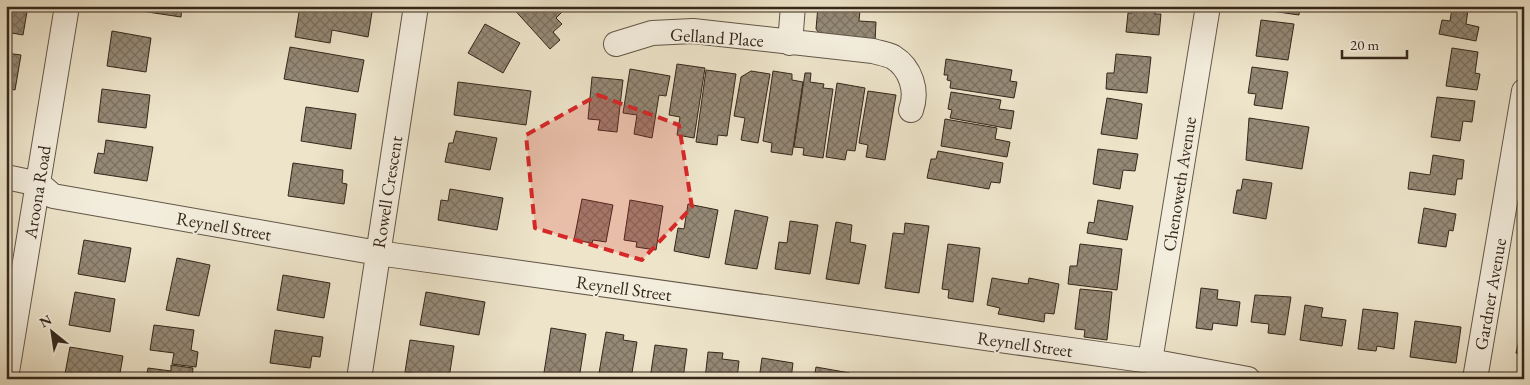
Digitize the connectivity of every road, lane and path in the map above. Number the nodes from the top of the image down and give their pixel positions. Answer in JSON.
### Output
{"nodes":[{"id":1,"x":67,"y":6,"type":"edge"},
{"id":2,"x":416,"y":6,"type":"edge"},
{"id":3,"x":793,"y":6,"type":"edge"},
{"id":4,"x":1208,"y":6,"type":"edge"},
{"id":5,"x":790,"y":43,"type":"junction"},
{"id":6,"x":616,"y":44,"type":"dead end"},
{"id":7,"x":1524,"y":91,"type":"edge"},
{"id":8,"x":911,"y":110,"type":"dead end"},
{"id":9,"x":6,"y":177,"type":"edge"},
{"id":10,"x":39,"y":184,"type":"junction"},
{"id":11,"x":378,"y":253,"type":"junction"},
{"id":12,"x":1150,"y":361,"type":"junction"},
{"id":13,"x":6,"y":378,"type":"edge"},
{"id":14,"x":359,"y":379,"type":"edge"},
{"id":15,"x":1248,"y":379,"type":"edge"},
{"id":16,"x":1476,"y":379,"type":"edge"}],
"edges":[{"from":1,"to":10,"type":"street","name":"Aroona Road"},
{"from":2,"to":11,"type":"street","name":"Rowell Crescent"},
{"from":3,"to":5,"type":"street","name":"Gelland Place"},
{"from":4,"to":12,"type":"street","name":"Chenoweth Avenue"},
{"from":5,"to":6,"type":"street","name":"Gelland Place"},
{"from":5,"to":8,"type":"street","name":"Gelland Place"},
{"from":7,"to":16,"type":"street","name":"Gardner Avenue"},
{"from":9,"to":10,"type":"street","name":"Reynell Street"},
{"from":10,"to":11,"type":"street","name":"Reynell Street"},
{"from":10,"to":13,"type":"street","name":"Aroona Road"},
{"from":11,"to":12,"type":"street","name":"Reynell Street"},
{"from":11,"to":14,"type":"street","name":"Rowell Crescent"},
{"from":12,"to":15,"type":"street","name":"Reynell Street"}]}
